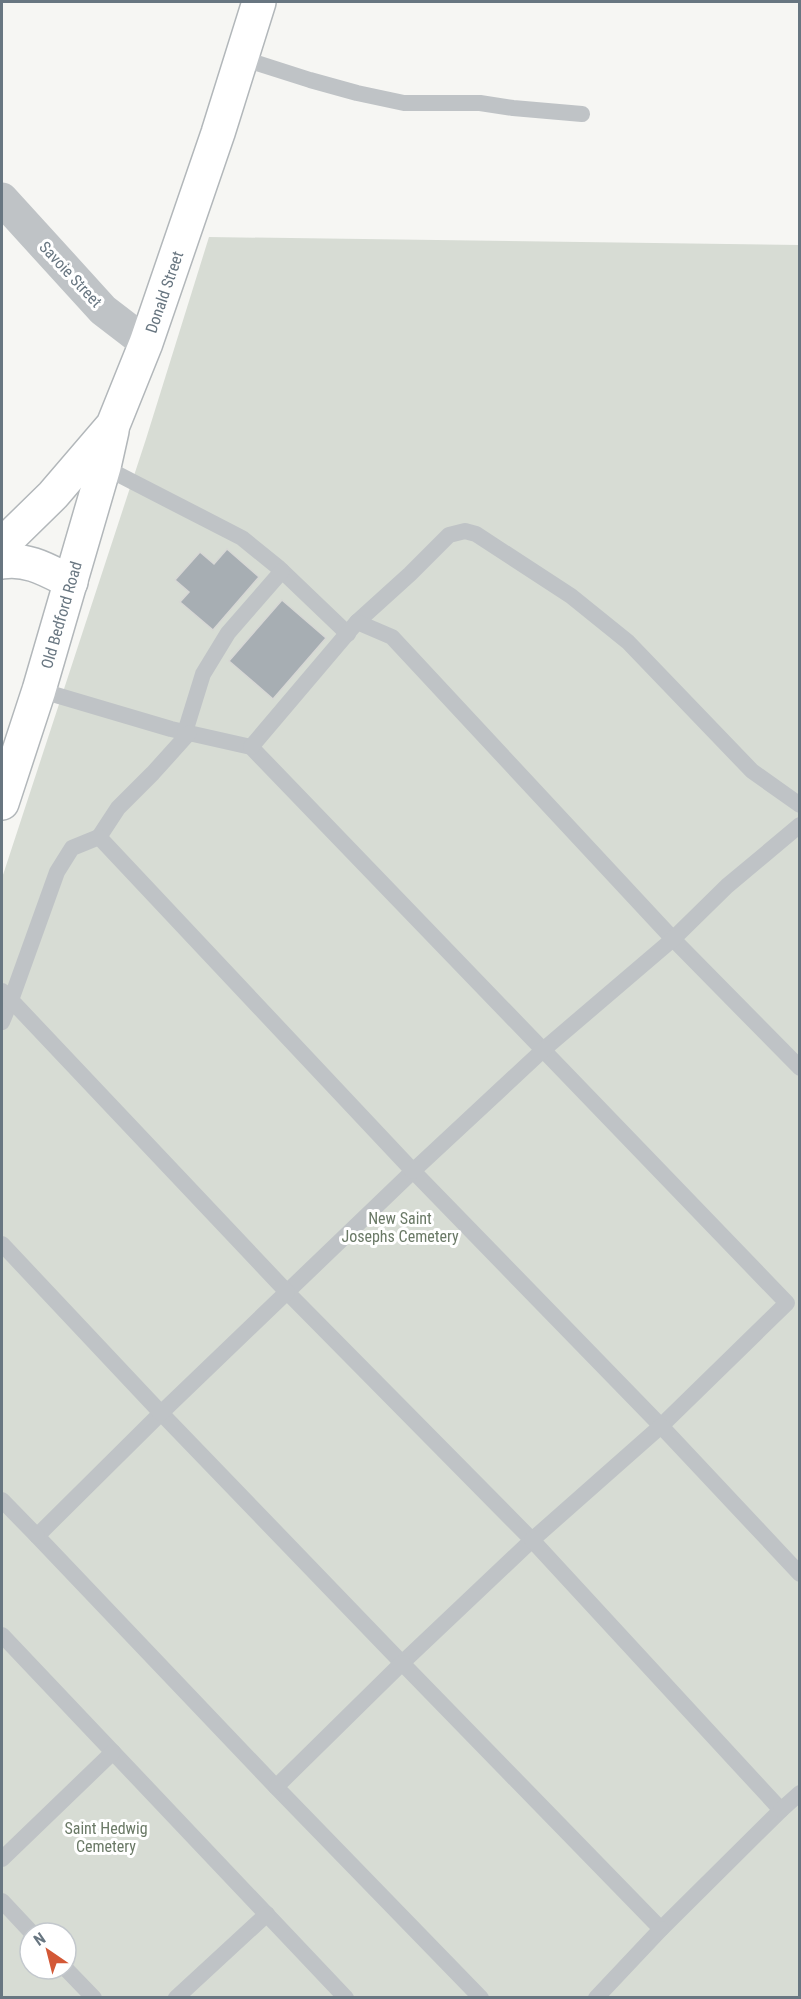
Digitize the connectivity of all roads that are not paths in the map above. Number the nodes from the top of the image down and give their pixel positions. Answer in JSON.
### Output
{"nodes":[{"id":1,"x":259,"y":2,"type":"edge"},
{"id":2,"x":241,"y":58,"type":"junction"},
{"id":3,"x":582,"y":114,"type":"dead end"},
{"id":4,"x":2,"y":199,"type":"edge"},
{"id":5,"x":146,"y":343,"type":"junction"},
{"id":6,"x":113,"y":425,"type":"junction"},
{"id":7,"x":104,"y":466,"type":"junction"},
{"id":8,"x":2,"y":545,"type":"edge"},
{"id":9,"x":2,"y":562,"type":"edge"},
{"id":10,"x":282,"y":571,"type":"junction"},
{"id":11,"x":71,"y":582,"type":"junction"},
{"id":12,"x":352,"y":628,"type":"junction"},
{"id":13,"x":39,"y":690,"type":"junction"},
{"id":14,"x":187,"y":733,"type":"junction"},
{"id":15,"x":251,"y":747,"type":"junction"},
{"id":16,"x":2,"y":803,"type":"edge"},
{"id":17,"x":800,"y":805,"type":"edge"},
{"id":18,"x":800,"y":825,"type":"edge"},
{"id":19,"x":99,"y":837,"type":"junction"},
{"id":20,"x":673,"y":939,"type":"junction"},
{"id":21,"x":6,"y":996,"type":"edge"},
{"id":22,"x":2,"y":1022,"type":"edge"},
{"id":23,"x":543,"y":1050,"type":"junction"},
{"id":24,"x":800,"y":1068,"type":"edge"},
{"id":25,"x":412,"y":1171,"type":"junction"},
{"id":26,"x":2,"y":1244,"type":"edge"},
{"id":27,"x":800,"y":1291,"type":"edge"},
{"id":28,"x":287,"y":1292,"type":"junction"},
{"id":29,"x":787,"y":1303,"type":"junction"},
{"id":30,"x":161,"y":1413,"type":"junction"},
{"id":31,"x":661,"y":1426,"type":"junction"},
{"id":32,"x":2,"y":1500,"type":"edge"},
{"id":33,"x":37,"y":1536,"type":"junction"},
{"id":34,"x":532,"y":1540,"type":"junction"},
{"id":35,"x":800,"y":1574,"type":"edge"},
{"id":36,"x":2,"y":1635,"type":"edge"},
{"id":37,"x":402,"y":1663,"type":"junction"},
{"id":38,"x":113,"y":1752,"type":"junction"},
{"id":39,"x":276,"y":1787,"type":"junction"},
{"id":40,"x":800,"y":1793,"type":"edge"},
{"id":41,"x":781,"y":1810,"type":"junction"},
{"id":42,"x":2,"y":1859,"type":"edge"},
{"id":43,"x":2,"y":1901,"type":"edge"},
{"id":44,"x":267,"y":1914,"type":"junction"},
{"id":45,"x":21,"y":1921,"type":"edge"},
{"id":46,"x":661,"y":1929,"type":"junction"},
{"id":47,"x":77,"y":1981,"type":"edge"},
{"id":48,"x":93,"y":1998,"type":"edge"},
{"id":49,"x":176,"y":1998,"type":"edge"},
{"id":50,"x":346,"y":1998,"type":"edge"},
{"id":51,"x":481,"y":1998,"type":"edge"},
{"id":52,"x":596,"y":1998,"type":"edge"}],
"edges":[{"from":1,"to":2,"type":"street","name":"Donald Street"},
{"from":2,"to":3,"type":"lane"},
{"from":2,"to":5,"type":"street","name":"Donald Street"},
{"from":4,"to":5,"type":"street","name":"Savoie Street"},
{"from":5,"to":6,"type":"street","name":"Donald Street"},
{"from":6,"to":7,"type":"street","name":"Old Bedford Road"},
{"from":6,"to":8,"type":"street","name":"Donald Street"},
{"from":7,"to":10,"type":"lane"},
{"from":7,"to":11,"type":"street","name":"Old Bedford Road"},
{"from":9,"to":11,"type":"street"},
{"from":10,"to":12,"type":"lane"},
{"from":10,"to":14,"type":"lane"},
{"from":11,"to":13,"type":"street","name":"Old Bedford Road"},
{"from":12,"to":15,"type":"lane"},
{"from":12,"to":17,"type":"lane"},
{"from":12,"to":20,"type":"lane"},
{"from":13,"to":14,"type":"lane"},
{"from":13,"to":16,"type":"street","name":"Old Bedford Road"},
{"from":14,"to":15,"type":"lane"},
{"from":14,"to":19,"type":"lane"},
{"from":15,"to":23,"type":"lane"},
{"from":18,"to":20,"type":"lane"},
{"from":19,"to":21,"type":"lane"},
{"from":19,"to":25,"type":"lane"},
{"from":20,"to":23,"type":"lane"},
{"from":20,"to":24,"type":"lane"},
{"from":21,"to":22,"type":"lane"},
{"from":21,"to":28,"type":"lane"},
{"from":23,"to":25,"type":"lane"},
{"from":23,"to":29,"type":"lane"},
{"from":25,"to":28,"type":"lane"},
{"from":25,"to":31,"type":"lane"},
{"from":26,"to":30,"type":"lane"},
{"from":27,"to":29,"type":"lane"},
{"from":28,"to":30,"type":"lane"},
{"from":28,"to":34,"type":"lane"},
{"from":29,"to":31,"type":"lane"},
{"from":30,"to":33,"type":"lane"},
{"from":30,"to":37,"type":"lane"},
{"from":31,"to":34,"type":"lane"},
{"from":31,"to":35,"type":"lane"},
{"from":32,"to":33,"type":"lane"},
{"from":33,"to":39,"type":"lane"},
{"from":34,"to":37,"type":"lane"},
{"from":34,"to":41,"type":"lane"},
{"from":36,"to":38,"type":"lane"},
{"from":37,"to":39,"type":"lane"},
{"from":37,"to":46,"type":"lane"},
{"from":38,"to":42,"type":"lane"},
{"from":38,"to":44,"type":"lane"},
{"from":39,"to":51,"type":"lane"},
{"from":40,"to":41,"type":"lane"},
{"from":41,"to":46,"type":"lane"},
{"from":43,"to":45,"type":"lane"},
{"from":44,"to":49,"type":"lane"},
{"from":44,"to":50,"type":"lane"},
{"from":46,"to":52,"type":"lane"},
{"from":47,"to":48,"type":"lane"}]}
